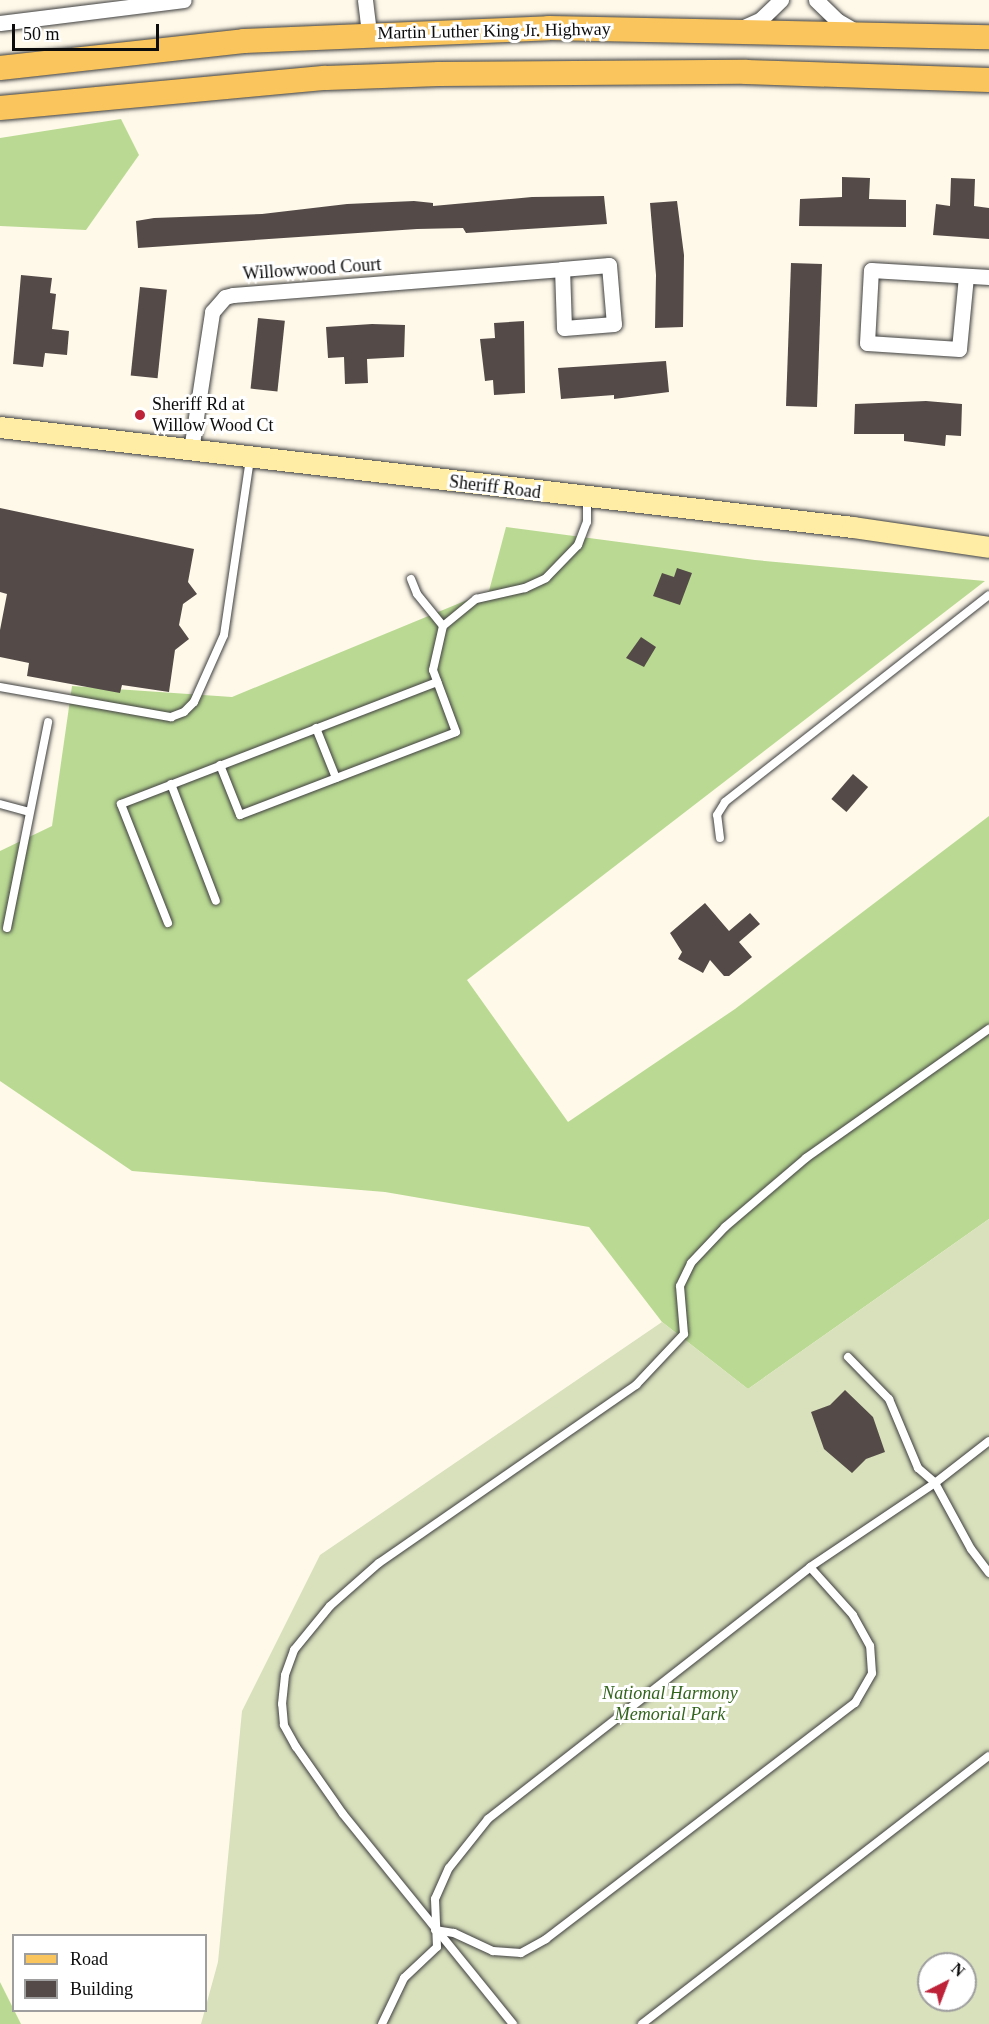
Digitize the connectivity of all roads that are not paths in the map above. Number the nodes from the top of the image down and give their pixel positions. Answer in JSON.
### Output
{"nodes":[{"id":1,"x":184,"y":0,"type":"edge"},
{"id":2,"x":365,"y":0,"type":"edge"},
{"id":3,"x":781,"y":0,"type":"edge"},
{"id":4,"x":816,"y":0,"type":"edge"},
{"id":5,"x":155,"y":2,"type":"edge"},
{"id":6,"x":0,"y":23,"type":"edge"},
{"id":7,"x":738,"y":30,"type":"junction"},
{"id":8,"x":860,"y":33,"type":"junction"},
{"id":9,"x":369,"y":34,"type":"junction"},
{"id":10,"x":989,"y":37,"type":"edge"},
{"id":11,"x":0,"y":68,"type":"edge"},
{"id":12,"x":989,"y":80,"type":"edge"},
{"id":13,"x":0,"y":108,"type":"edge"},
{"id":14,"x":562,"y":269,"type":"junction"},
{"id":15,"x":966,"y":276,"type":"junction"},
{"id":16,"x":989,"y":277,"type":"edge"},
{"id":17,"x":0,"y":427,"type":"edge"},
{"id":18,"x":191,"y":450,"type":"junction"},
{"id":19,"x":250,"y":458,"type":"junction"},
{"id":20,"x":587,"y":499,"type":"junction"},
{"id":21,"x":989,"y":547,"type":"edge"},
{"id":22,"x":411,"y":579,"type":"dead end"},
{"id":23,"x":989,"y":595,"type":"edge"},
{"id":24,"x":443,"y":626,"type":"junction"},
{"id":25,"x":437,"y":682,"type":"junction"},
{"id":26,"x":0,"y":687,"type":"edge"},
{"id":27,"x":48,"y":722,"type":"dead end"},
{"id":28,"x":316,"y":728,"type":"junction"},
{"id":29,"x":220,"y":765,"type":"junction"},
{"id":30,"x":336,"y":778,"type":"junction"},
{"id":31,"x":171,"y":784,"type":"junction"},
{"id":32,"x":0,"y":804,"type":"edge"},
{"id":33,"x":29,"y":812,"type":"junction"},
{"id":34,"x":720,"y":838,"type":"dead end"},
{"id":35,"x":216,"y":901,"type":"dead end"},
{"id":36,"x":168,"y":923,"type":"dead end"},
{"id":37,"x":7,"y":928,"type":"dead end"},
{"id":38,"x":989,"y":1029,"type":"edge"},
{"id":39,"x":848,"y":1357,"type":"dead end"},
{"id":40,"x":989,"y":1441,"type":"edge"},
{"id":41,"x":935,"y":1483,"type":"junction"},
{"id":42,"x":810,"y":1567,"type":"junction"},
{"id":43,"x":989,"y":1573,"type":"edge"},
{"id":44,"x":989,"y":1756,"type":"edge"},
{"id":45,"x":435,"y":1930,"type":"junction"},
{"id":46,"x":382,"y":2024,"type":"edge"},
{"id":47,"x":513,"y":2024,"type":"edge"},
{"id":48,"x":642,"y":2024,"type":"edge"}],
"edges":[{"from":1,"to":5,"type":"street"},
{"from":2,"to":9,"type":"street"},
{"from":3,"to":7,"type":"street"},
{"from":4,"to":8,"type":"street"},
{"from":5,"to":6,"type":"street"},
{"from":7,"to":8,"type":"main road","name":"Martin Luther King Jr. Highway"},
{"from":7,"to":9,"type":"main road","name":"Martin Luther King Jr. Highway"},
{"from":8,"to":10,"type":"main road","name":"Martin Luther King Jr. Highway"},
{"from":9,"to":11,"type":"main road","name":"Martin Luther King Jr. Highway"},
{"from":12,"to":13,"type":"main road"},
{"from":14,"to":14,"type":"street","name":"Willowwood Court"},
{"from":14,"to":18,"type":"street","name":"Willowwood Court"},
{"from":15,"to":15,"type":"street"},
{"from":15,"to":16,"type":"street"},
{"from":17,"to":18,"type":"main road","name":"Sheriff Road"},
{"from":18,"to":19,"type":"main road","name":"Sheriff Road"},
{"from":19,"to":20,"type":"main road","name":"Sheriff Road"},
{"from":19,"to":26,"type":"lane"},
{"from":20,"to":21,"type":"main road","name":"Sheriff Road"},
{"from":20,"to":24,"type":"lane"},
{"from":22,"to":24,"type":"lane"},
{"from":23,"to":34,"type":"lane"},
{"from":24,"to":25,"type":"lane"},
{"from":25,"to":28,"type":"lane"},
{"from":25,"to":30,"type":"lane"},
{"from":27,"to":33,"type":"lane"},
{"from":28,"to":29,"type":"lane"},
{"from":28,"to":30,"type":"lane"},
{"from":29,"to":30,"type":"lane"},
{"from":29,"to":31,"type":"lane"},
{"from":31,"to":35,"type":"lane"},
{"from":31,"to":36,"type":"lane"},
{"from":32,"to":33,"type":"lane"},
{"from":33,"to":37,"type":"lane"},
{"from":38,"to":45,"type":"lane"},
{"from":39,"to":41,"type":"lane"},
{"from":40,"to":41,"type":"lane"},
{"from":41,"to":42,"type":"lane"},
{"from":41,"to":43,"type":"lane"},
{"from":42,"to":45,"type":"lane"},
{"from":42,"to":45,"type":"lane"},
{"from":44,"to":48,"type":"lane"},
{"from":45,"to":46,"type":"lane"},
{"from":45,"to":47,"type":"lane"}]}
